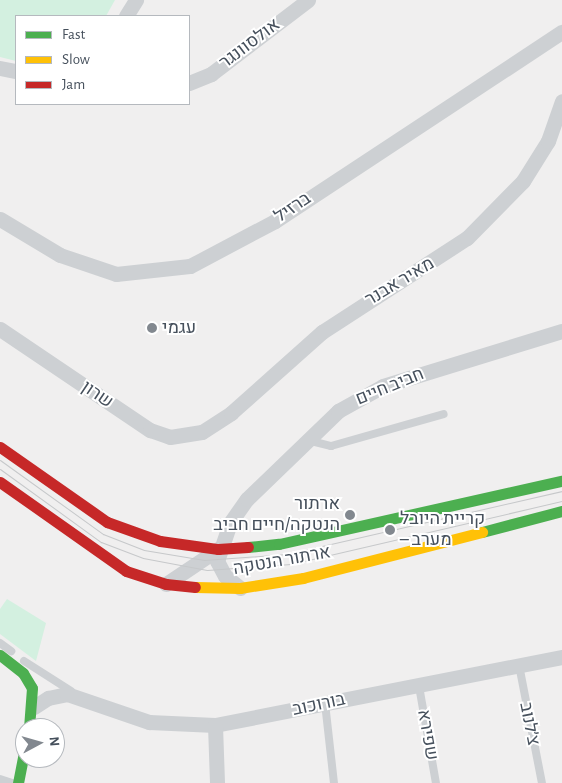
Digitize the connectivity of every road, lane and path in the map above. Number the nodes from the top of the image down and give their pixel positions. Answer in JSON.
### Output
{"nodes":[{"id":1,"x":136,"y":0,"type":"edge"},
{"id":2,"x":308,"y":0,"type":"edge"},
{"id":3,"x":127,"y":15,"type":"edge"},
{"id":4,"x":562,"y":32,"type":"edge"},
{"id":5,"x":0,"y":68,"type":"edge"},
{"id":6,"x":15,"y":71,"type":"edge"},
{"id":7,"x":190,"y":83,"type":"edge"},
{"id":8,"x":562,"y":101,"type":"edge"},
{"id":9,"x":0,"y":219,"type":"edge"},
{"id":10,"x":0,"y":329,"type":"edge"},
{"id":11,"x":562,"y":331,"type":"edge"},
{"id":12,"x":444,"y":414,"type":"dead end"},
{"id":13,"x":202,"y":432,"type":"joint"},
{"id":14,"x":307,"y":440,"type":"junction"},
{"id":15,"x":0,"y":447,"type":"edge"},
{"id":16,"x":562,"y":481,"type":"edge"},
{"id":17,"x":0,"y":482,"type":"edge"},
{"id":18,"x":562,"y":511,"type":"edge"},
{"id":19,"x":218,"y":549,"type":"junction"},
{"id":20,"x":166,"y":584,"type":"junction"},
{"id":21,"x":240,"y":588,"type":"junction"},
{"id":22,"x":0,"y":643,"type":"edge"},
{"id":23,"x":0,"y":656,"type":"edge"},
{"id":24,"x":562,"y":657,"type":"edge"},
{"id":25,"x":519,"y":665,"type":"junction"},
{"id":26,"x":419,"y":686,"type":"junction"},
{"id":27,"x":80,"y":696,"type":"junction"},
{"id":28,"x":325,"y":703,"type":"junction"},
{"id":29,"x":34,"y":707,"type":"junction"},
{"id":30,"x":31,"y":718,"type":"edge"},
{"id":31,"x":215,"y":725,"type":"junction"},
{"id":32,"x":21,"y":768,"type":"edge"},
{"id":33,"x":0,"y":779,"type":"edge"},
{"id":34,"x":12,"y":783,"type":"edge"},
{"id":35,"x":18,"y":783,"type":"edge"},
{"id":36,"x":217,"y":783,"type":"edge"},
{"id":37,"x":334,"y":783,"type":"edge"},
{"id":38,"x":436,"y":783,"type":"edge"},
{"id":39,"x":542,"y":783,"type":"edge"}],
"edges":[{"from":1,"to":3,"type":"street"},
{"from":2,"to":7,"type":"street","name":"אולסוונגר"},
{"from":4,"to":9,"type":"street","name":"ברזיל"},
{"from":5,"to":6,"type":"street"},
{"from":8,"to":13,"type":"street","name":"מאיר אבנר"},
{"from":10,"to":13,"type":"street","name":"שרון"},
{"from":11,"to":14,"type":"street","name":"חביב חיים"},
{"from":12,"to":14,"type":"lane"},
{"from":14,"to":19,"type":"street","name":"חביב חיים"},
{"from":15,"to":19,"type":"main road","name":"ארתור הנטקה"},
{"from":16,"to":19,"type":"main road","name":"ארתור הנטקה"},
{"from":17,"to":20,"type":"main road","name":"ארתור הנטקה"},
{"from":18,"to":21,"type":"main road","name":"ארתור הנטקה"},
{"from":19,"to":20,"type":"street"},
{"from":19,"to":21,"type":"street"},
{"from":20,"to":21,"type":"main road","name":"ארתור הנטקה"},
{"from":22,"to":27,"type":"lane"},
{"from":23,"to":29,"type":"main road"},
{"from":24,"to":25,"type":"street","name":"בורוכוב"},
{"from":25,"to":26,"type":"street","name":"בורוכוב"},
{"from":25,"to":39,"type":"lane","name":"צ׳לנוב"},
{"from":26,"to":28,"type":"street","name":"בורוכוב"},
{"from":26,"to":38,"type":"lane","name":"שפירא"},
{"from":27,"to":29,"type":"street"},
{"from":27,"to":31,"type":"street","name":"בורוכוב"},
{"from":28,"to":31,"type":"street","name":"בורוכוב"},
{"from":28,"to":37,"type":"lane"},
{"from":29,"to":30,"type":"main road"},
{"from":31,"to":36,"type":"street"},
{"from":32,"to":35,"type":"main road"},
{"from":33,"to":34,"type":"lane"}]}
